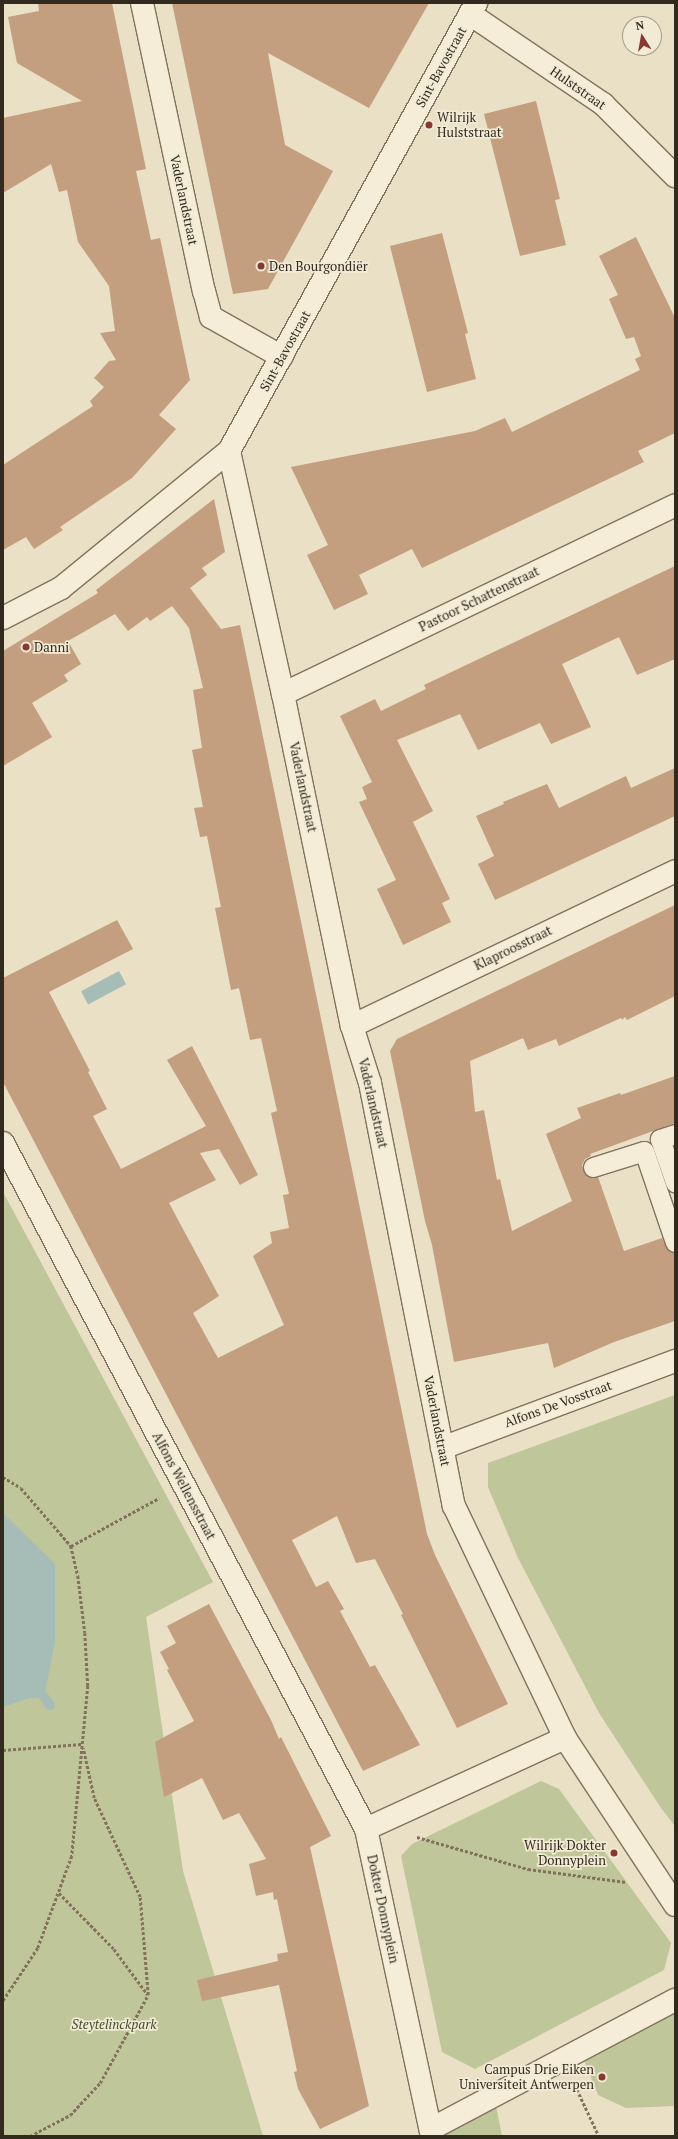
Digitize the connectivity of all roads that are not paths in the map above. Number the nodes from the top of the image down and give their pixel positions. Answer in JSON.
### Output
{"nodes":[{"id":1,"x":142,"y":3,"type":"edge"},
{"id":2,"x":473,"y":8,"type":"edge"},
{"id":3,"x":675,"y":176,"type":"edge"},
{"id":4,"x":282,"y":357,"type":"junction"},
{"id":5,"x":229,"y":452,"type":"junction"},
{"id":6,"x":675,"y":505,"type":"edge"},
{"id":7,"x":3,"y":618,"type":"edge"},
{"id":8,"x":283,"y":694,"type":"junction"},
{"id":9,"x":675,"y":871,"type":"edge"},
{"id":10,"x":352,"y":1026,"type":"junction"},
{"id":11,"x":675,"y":1134,"type":"edge"},
{"id":12,"x":3,"y":1143,"type":"edge"},
{"id":13,"x":593,"y":1167,"type":"dead end"},
{"id":14,"x":675,"y":1182,"type":"edge"},
{"id":15,"x":675,"y":1242,"type":"edge"},
{"id":16,"x":675,"y":1361,"type":"edge"},
{"id":17,"x":442,"y":1448,"type":"junction"},
{"id":18,"x":564,"y":1738,"type":"junction"},
{"id":19,"x":371,"y":1827,"type":"junction"},
{"id":20,"x":669,"y":1884,"type":"edge"},
{"id":21,"x":675,"y":1905,"type":"edge"},
{"id":22,"x":675,"y":2000,"type":"edge"},
{"id":23,"x":427,"y":2134,"type":"edge"}],
"edges":[{"from":1,"to":4,"type":"street","name":"Vaderlandstraat"},
{"from":2,"to":3,"type":"street","name":"Hulststraat"},
{"from":2,"to":4,"type":"street","name":"Sint-Bavostraat"},
{"from":4,"to":5,"type":"street","name":"Sint-Bavostraat"},
{"from":5,"to":7,"type":"street","name":"Sint-Bavostraat"},
{"from":5,"to":8,"type":"street","name":"Vaderlandstraat"},
{"from":6,"to":8,"type":"street","name":"Pastoor Schattenstraat"},
{"from":8,"to":10,"type":"street","name":"Vaderlandstraat"},
{"from":9,"to":10,"type":"street","name":"Klaproosstraat"},
{"from":10,"to":17,"type":"street","name":"Vaderlandstraat"},
{"from":11,"to":14,"type":"lane"},
{"from":12,"to":19,"type":"street","name":"Alfons Wellensstraat"},
{"from":13,"to":15,"type":"lane"},
{"from":16,"to":17,"type":"street","name":"Alfons De Vosstraat"},
{"from":17,"to":18,"type":"street","name":"Vaderlandstraat"},
{"from":18,"to":19,"type":"street"},
{"from":18,"to":20,"type":"street"},
{"from":19,"to":23,"type":"street","name":"Dokter Donnyplein"},
{"from":20,"to":21,"type":"street"},
{"from":22,"to":23,"type":"street","name":"Dokter Donnyplein"}]}
